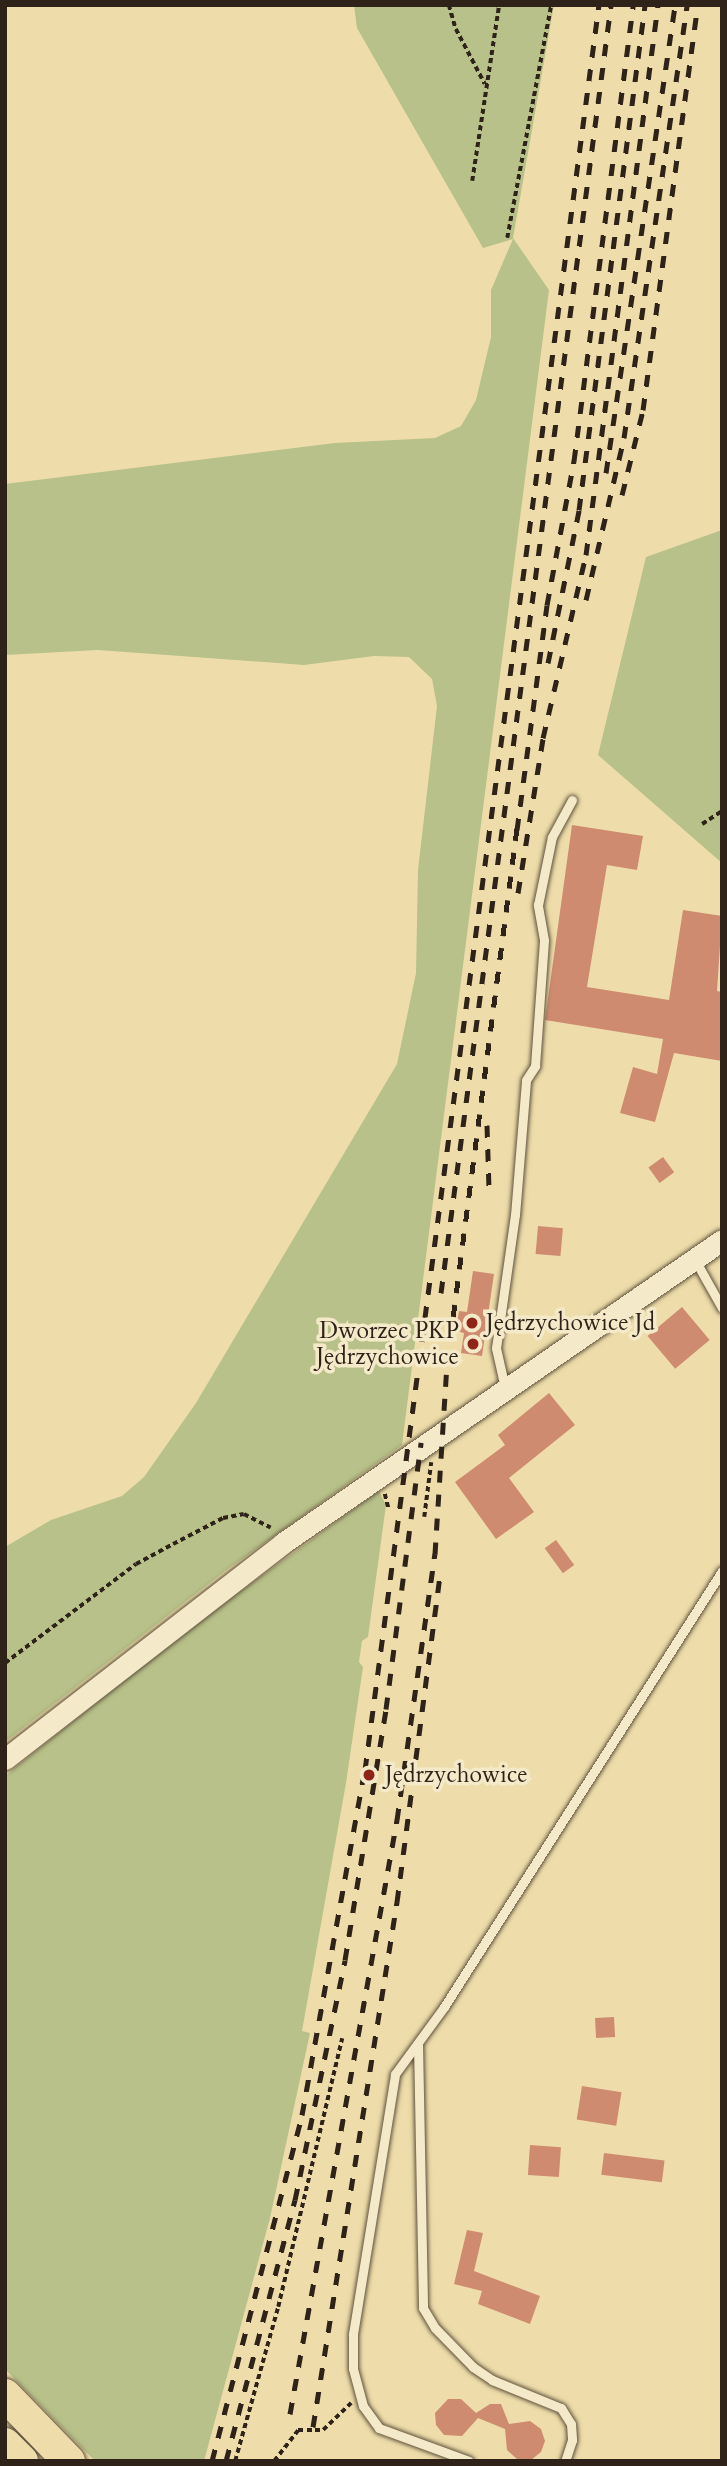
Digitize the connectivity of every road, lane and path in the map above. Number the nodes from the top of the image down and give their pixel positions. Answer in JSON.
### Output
{"nodes":[{"id":1,"x":449,"y":5,"type":"edge"},
{"id":2,"x":499,"y":5,"type":"edge"},
{"id":3,"x":551,"y":5,"type":"edge"},
{"id":4,"x":486,"y":85,"type":"junction"},
{"id":5,"x":471,"y":181,"type":"dead end"},
{"id":6,"x":507,"y":238,"type":"dead end"},
{"id":7,"x":572,"y":800,"type":"dead end"},
{"id":8,"x":722,"y":811,"type":"edge"},
{"id":9,"x":702,"y":824,"type":"dead end"},
{"id":10,"x":722,"y":1240,"type":"edge"},
{"id":11,"x":694,"y":1259,"type":"junction"},
{"id":12,"x":722,"y":1308,"type":"edge"},
{"id":13,"x":505,"y":1388,"type":"junction"},
{"id":14,"x":432,"y":1458,"type":"dead end"},
{"id":15,"x":424,"y":1517,"type":"dead end"},
{"id":16,"x":283,"y":1543,"type":"junction"},
{"id":17,"x":722,"y":1571,"type":"edge"},
{"id":18,"x":5,"y":1663,"type":"edge"},
{"id":19,"x":5,"y":1759,"type":"edge"},
{"id":20,"x":342,"y":2039,"type":"dead end"},
{"id":21,"x":418,"y":2043,"type":"junction"},
{"id":22,"x":5,"y":2395,"type":"edge"},
{"id":23,"x":360,"y":2395,"type":"junction"},
{"id":24,"x":5,"y":2444,"type":"edge"},
{"id":25,"x":22,"y":2461,"type":"edge"},
{"id":26,"x":69,"y":2461,"type":"edge"},
{"id":27,"x":235,"y":2461,"type":"edge"},
{"id":28,"x":274,"y":2461,"type":"edge"},
{"id":29,"x":469,"y":2461,"type":"edge"},
{"id":30,"x":565,"y":2461,"type":"edge"}],
"edges":[{"from":1,"to":4,"type":"path"},
{"from":2,"to":4,"type":"path"},
{"from":3,"to":6,"type":"path"},
{"from":4,"to":5,"type":"path"},
{"from":7,"to":13,"type":"lane"},
{"from":8,"to":9,"type":"path"},
{"from":10,"to":11,"type":"street"},
{"from":11,"to":12,"type":"lane"},
{"from":11,"to":13,"type":"street"},
{"from":13,"to":16,"type":"street"},
{"from":14,"to":15,"type":"path"},
{"from":16,"to":18,"type":"path"},
{"from":16,"to":19,"type":"street"},
{"from":17,"to":21,"type":"lane"},
{"from":20,"to":27,"type":"path"},
{"from":21,"to":23,"type":"lane"},
{"from":21,"to":30,"type":"lane"},
{"from":22,"to":26,"type":"highway"},
{"from":23,"to":28,"type":"path"},
{"from":23,"to":29,"type":"lane"},
{"from":24,"to":25,"type":"highway"}]}
